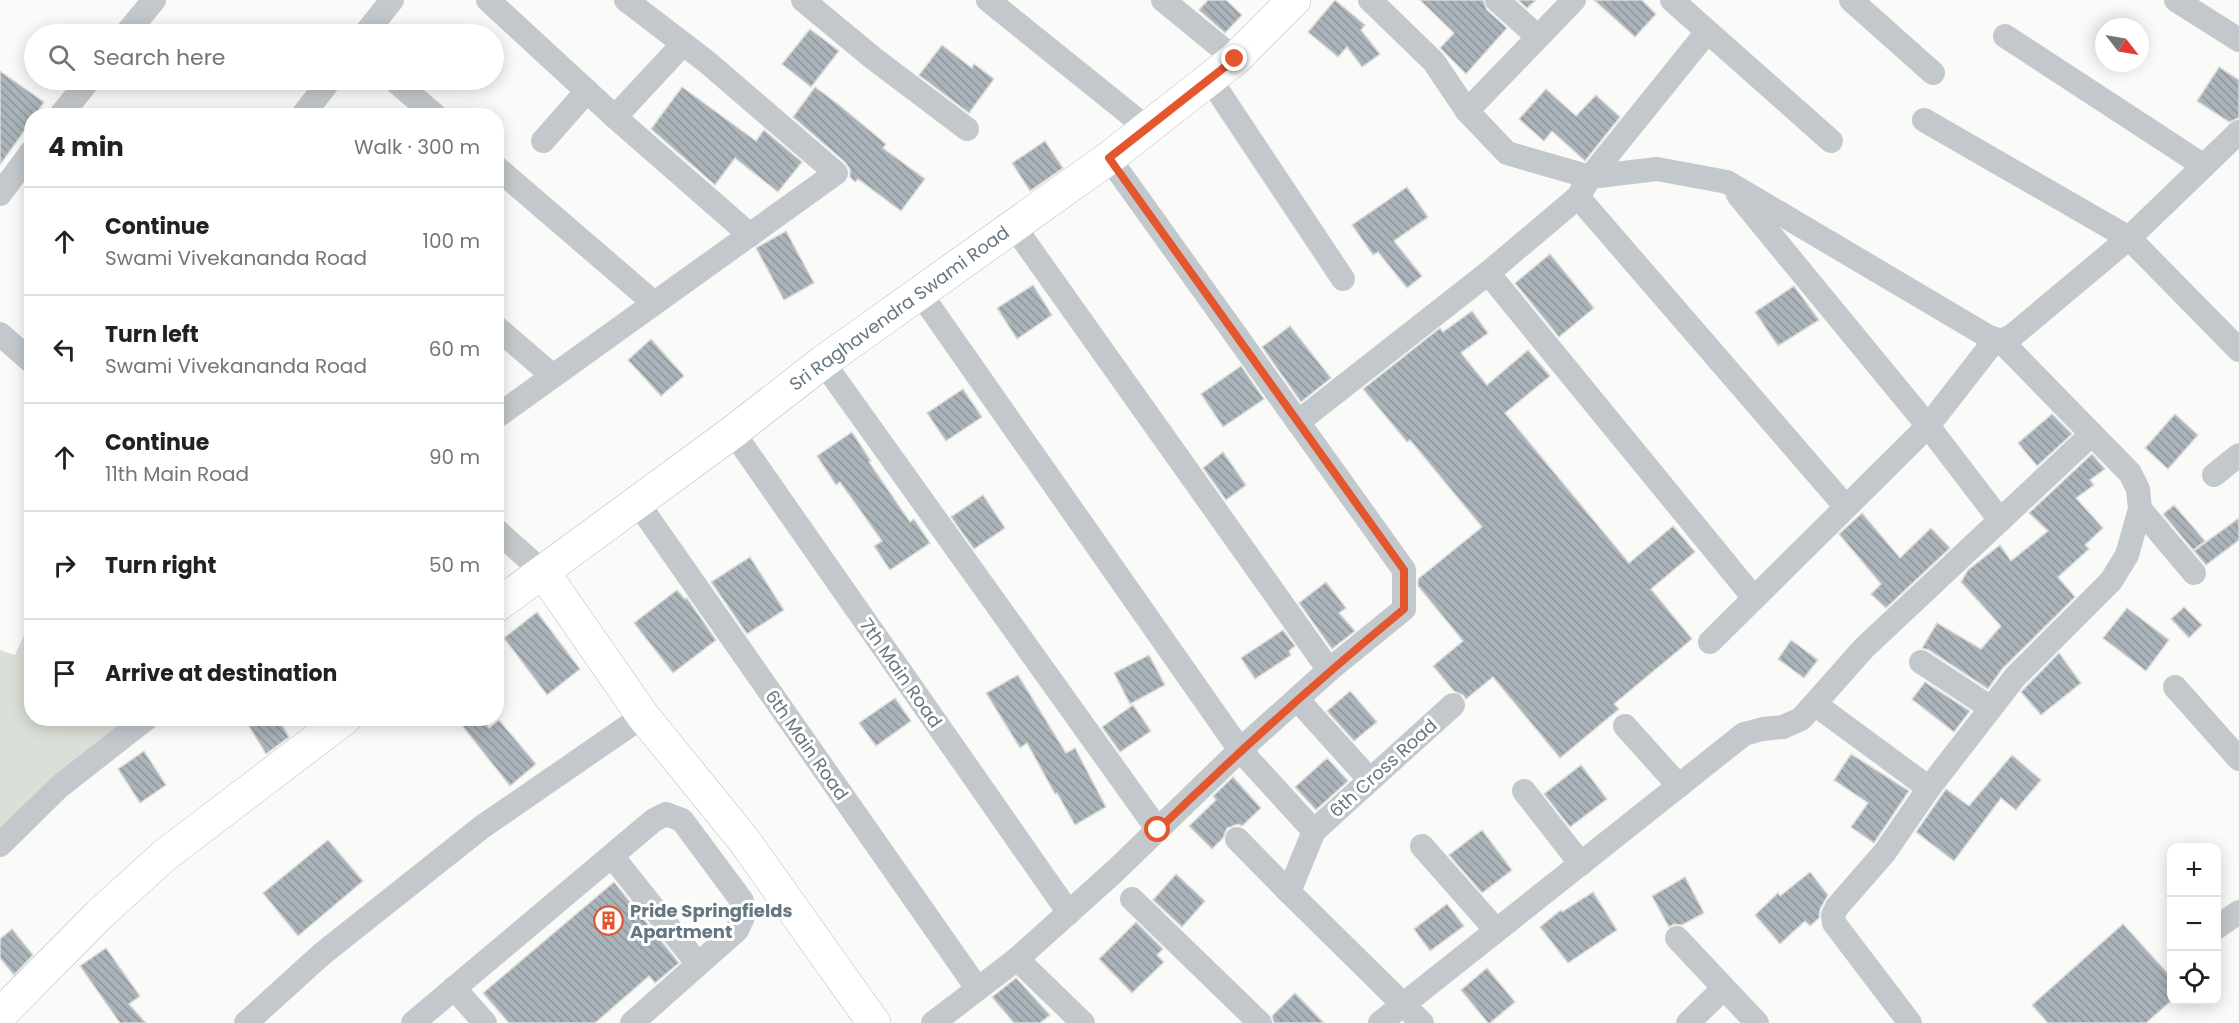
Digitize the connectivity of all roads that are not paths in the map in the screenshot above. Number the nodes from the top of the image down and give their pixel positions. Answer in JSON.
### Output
{"nodes":[{"id":1,"x":154,"y":0,"type":"edge"},
{"id":2,"x":392,"y":0,"type":"edge"},
{"id":3,"x":488,"y":0,"type":"edge"},
{"id":4,"x":626,"y":0,"type":"edge"},
{"id":5,"x":803,"y":0,"type":"edge"},
{"id":6,"x":988,"y":0,"type":"edge"},
{"id":7,"x":1163,"y":0,"type":"edge"},
{"id":8,"x":1294,"y":0,"type":"edge"},
{"id":9,"x":1370,"y":0,"type":"edge"},
{"id":10,"x":1497,"y":0,"type":"edge"},
{"id":11,"x":1574,"y":0,"type":"edge"},
{"id":12,"x":1672,"y":0,"type":"edge"},
{"id":13,"x":1851,"y":0,"type":"edge"},
{"id":14,"x":2176,"y":0,"type":"edge"},
{"id":15,"x":134,"y":24,"type":"edge"},
{"id":16,"x":373,"y":24,"type":"edge"},
{"id":17,"x":1707,"y":32,"type":"junction"},
{"id":18,"x":2005,"y":36,"type":"dead end"},
{"id":19,"x":1538,"y":37,"type":"junction"},
{"id":20,"x":2239,"y":40,"type":"edge"},
{"id":21,"x":683,"y":44,"type":"junction"},
{"id":22,"x":1235,"y":59,"type":"junction"},
{"id":23,"x":1933,"y":73,"type":"dead end"},
{"id":24,"x":1210,"y":79,"type":"junction"},
{"id":25,"x":81,"y":90,"type":"edge"},
{"id":26,"x":322,"y":90,"type":"edge"},
{"id":27,"x":406,"y":90,"type":"edge"},
{"id":28,"x":587,"y":91,"type":"junction"},
{"id":29,"x":66,"y":108,"type":"edge"},
{"id":30,"x":308,"y":108,"type":"edge"},
{"id":31,"x":427,"y":108,"type":"edge"},
{"id":32,"x":1467,"y":111,"type":"junction"},
{"id":33,"x":615,"y":117,"type":"junction"},
{"id":34,"x":1924,"y":120,"type":"dead end"},
{"id":35,"x":1147,"y":128,"type":"junction"},
{"id":36,"x":967,"y":129,"type":"dead end"},
{"id":37,"x":2239,"y":132,"type":"edge"},
{"id":38,"x":543,"y":141,"type":"dead end"},
{"id":39,"x":1831,"y":141,"type":"dead end"},
{"id":40,"x":1109,"y":158,"type":"junction"},
{"id":41,"x":24,"y":162,"type":"edge"},
{"id":42,"x":2204,"y":166,"type":"junction"},
{"id":43,"x":504,"y":174,"type":"edge"},
{"id":44,"x":1727,"y":182,"type":"junction"},
{"id":45,"x":1584,"y":187,"type":"junction"},
{"id":46,"x":0,"y":194,"type":"edge"},
{"id":47,"x":1013,"y":225,"type":"junction"},
{"id":48,"x":750,"y":235,"type":"junction"},
{"id":49,"x":2128,"y":238,"type":"junction"},
{"id":50,"x":1488,"y":273,"type":"junction"},
{"id":51,"x":1343,"y":279,"type":"dead end"},
{"id":52,"x":920,"y":293,"type":"junction"},
{"id":53,"x":654,"y":303,"type":"junction"},
{"id":54,"x":0,"y":334,"type":"edge"},
{"id":55,"x":504,"y":334,"type":"edge"},
{"id":56,"x":1998,"y":340,"type":"junction"},
{"id":57,"x":2239,"y":351,"type":"edge"},
{"id":58,"x":24,"y":355,"type":"edge"},
{"id":59,"x":823,"y":362,"type":"junction"},
{"id":60,"x":553,"y":376,"type":"junction"},
{"id":61,"x":504,"y":411,"type":"edge"},
{"id":62,"x":1298,"y":422,"type":"junction"},
{"id":63,"x":1928,"y":426,"type":"junction"},
{"id":64,"x":733,"y":432,"type":"junction"},
{"id":65,"x":2092,"y":434,"type":"junction"},
{"id":66,"x":2239,"y":454,"type":"edge"},
{"id":67,"x":2214,"y":475,"type":"dead end"},
{"id":68,"x":637,"y":502,"type":"junction"},
{"id":69,"x":1846,"y":507,"type":"junction"},
{"id":70,"x":2140,"y":508,"type":"junction"},
{"id":71,"x":2000,"y":520,"type":"junction"},
{"id":72,"x":504,"y":537,"type":"edge"},
{"id":73,"x":543,"y":572,"type":"junction"},
{"id":74,"x":2194,"y":573,"type":"dead end"},
{"id":75,"x":1754,"y":598,"type":"junction"},
{"id":76,"x":504,"y":600,"type":"edge"},
{"id":77,"x":1710,"y":642,"type":"dead end"},
{"id":78,"x":1921,"y":662,"type":"dead end"},
{"id":79,"x":1329,"y":670,"type":"junction"},
{"id":80,"x":2175,"y":687,"type":"dead end"},
{"id":81,"x":1297,"y":699,"type":"junction"},
{"id":82,"x":1453,"y":705,"type":"dead end"},
{"id":83,"x":1816,"y":705,"type":"junction"},
{"id":84,"x":1991,"y":708,"type":"junction"},
{"id":85,"x":643,"y":716,"type":"junction"},
{"id":86,"x":137,"y":726,"type":"edge"},
{"id":87,"x":334,"y":726,"type":"edge"},
{"id":88,"x":1625,"y":726,"type":"dead end"},
{"id":89,"x":1240,"y":750,"type":"junction"},
{"id":90,"x":2239,"y":759,"type":"edge"},
{"id":91,"x":1370,"y":780,"type":"junction"},
{"id":92,"x":1679,"y":786,"type":"junction"},
{"id":93,"x":1929,"y":788,"type":"junction"},
{"id":94,"x":1524,"y":791,"type":"dead end"},
{"id":95,"x":736,"y":830,"type":"junction"},
{"id":96,"x":1158,"y":830,"type":"junction"},
{"id":97,"x":1314,"y":831,"type":"junction"},
{"id":98,"x":1237,"y":839,"type":"dead end"},
{"id":99,"x":698,"y":844,"type":"junction"},
{"id":100,"x":0,"y":845,"type":"edge"},
{"id":101,"x":1422,"y":846,"type":"dead end"},
{"id":102,"x":612,"y":856,"type":"junction"},
{"id":103,"x":714,"y":864,"type":"junction"},
{"id":104,"x":1581,"y":864,"type":"junction"},
{"id":105,"x":1288,"y":892,"type":"junction"},
{"id":106,"x":1132,"y":899,"type":"dead end"},
{"id":107,"x":1069,"y":913,"type":"junction"},
{"id":108,"x":1496,"y":930,"type":"junction"},
{"id":109,"x":1677,"y":938,"type":"dead end"},
{"id":110,"x":1017,"y":959,"type":"junction"},
{"id":111,"x":698,"y":964,"type":"junction"},
{"id":112,"x":454,"y":988,"type":"junction"},
{"id":113,"x":977,"y":988,"type":"junction"},
{"id":114,"x":1724,"y":988,"type":"junction"},
{"id":115,"x":1402,"y":1005,"type":"junction"},
{"id":116,"x":0,"y":1015,"type":"edge"},
{"id":117,"x":429,"y":1018,"type":"edge"},
{"id":118,"x":246,"y":1023,"type":"edge"},
{"id":119,"x":485,"y":1023,"type":"edge"},
{"id":120,"x":632,"y":1023,"type":"edge"},
{"id":121,"x":874,"y":1023,"type":"edge"},
{"id":122,"x":933,"y":1023,"type":"edge"},
{"id":123,"x":1083,"y":1023,"type":"edge"},
{"id":124,"x":1260,"y":1023,"type":"edge"},
{"id":125,"x":1380,"y":1023,"type":"edge"},
{"id":126,"x":1422,"y":1023,"type":"edge"},
{"id":127,"x":1688,"y":1023,"type":"edge"},
{"id":128,"x":1757,"y":1023,"type":"edge"},
{"id":129,"x":1910,"y":1023,"type":"edge"}],
"edges":[{"from":1,"to":15,"type":"street"},
{"from":2,"to":16,"type":"street"},
{"from":3,"to":28,"type":"street"},
{"from":4,"to":21,"type":"street"},
{"from":5,"to":36,"type":"street"},
{"from":6,"to":35,"type":"street"},
{"from":7,"to":22,"type":"street"},
{"from":8,"to":22,"type":"street","name":"Sri Raghavendra Swami Road"},
{"from":9,"to":32,"type":"street"},
{"from":10,"to":19,"type":"street"},
{"from":11,"to":19,"type":"street"},
{"from":12,"to":17,"type":"street"},
{"from":13,"to":23,"type":"street"},
{"from":14,"to":20,"type":"street"},
{"from":17,"to":39,"type":"street"},
{"from":17,"to":45,"type":"street"},
{"from":18,"to":42,"type":"street"},
{"from":19,"to":32,"type":"street"},
{"from":21,"to":33,"type":"street"},
{"from":21,"to":48,"type":"street"},
{"from":22,"to":24,"type":"street","name":"Sri Raghavendra Swami Road"},
{"from":24,"to":35,"type":"street","name":"Sri Raghavendra Swami Road"},
{"from":24,"to":51,"type":"street"},
{"from":25,"to":29,"type":"street"},
{"from":26,"to":30,"type":"street"},
{"from":27,"to":31,"type":"street"},
{"from":28,"to":33,"type":"street"},
{"from":28,"to":38,"type":"street"},
{"from":32,"to":45,"type":"street"},
{"from":33,"to":48,"type":"street"},
{"from":34,"to":49,"type":"street"},
{"from":35,"to":40,"type":"street","name":"Sri Raghavendra Swami Road"},
{"from":37,"to":42,"type":"street"},
{"from":40,"to":47,"type":"street","name":"Sri Raghavendra Swami Road"},
{"from":40,"to":62,"type":"street"},
{"from":41,"to":46,"type":"street"},
{"from":42,"to":49,"type":"street"},
{"from":43,"to":53,"type":"street"},
{"from":44,"to":45,"type":"street"},
{"from":44,"to":56,"type":"street"},
{"from":44,"to":63,"type":"street"},
{"from":45,"to":50,"type":"street"},
{"from":45,"to":69,"type":"street"},
{"from":47,"to":52,"type":"street","name":"Sri Raghavendra Swami Road"},
{"from":47,"to":79,"type":"street"},
{"from":48,"to":53,"type":"street"},
{"from":49,"to":56,"type":"street"},
{"from":49,"to":57,"type":"street"},
{"from":50,"to":62,"type":"street"},
{"from":50,"to":75,"type":"street"},
{"from":52,"to":59,"type":"street","name":"Sri Raghavendra Swami Road"},
{"from":52,"to":89,"type":"street"},
{"from":53,"to":60,"type":"street"},
{"from":54,"to":58,"type":"street"},
{"from":55,"to":60,"type":"street"},
{"from":56,"to":63,"type":"street"},
{"from":56,"to":65,"type":"street"},
{"from":59,"to":64,"type":"street","name":"Sri Raghavendra Swami Road"},
{"from":59,"to":96,"type":"street"},
{"from":60,"to":61,"type":"street"},
{"from":62,"to":79,"type":"street"},
{"from":63,"to":69,"type":"street"},
{"from":63,"to":71,"type":"street"},
{"from":64,"to":68,"type":"street","name":"Sri Raghavendra Swami Road"},
{"from":64,"to":107,"type":"street","name":"7th Main Road"},
{"from":65,"to":70,"type":"street"},
{"from":65,"to":71,"type":"street"},
{"from":66,"to":67,"type":"street"},
{"from":68,"to":73,"type":"street","name":"Sri Raghavendra Swami Road"},
{"from":68,"to":113,"type":"street","name":"6th Main Road"},
{"from":69,"to":75,"type":"street"},
{"from":70,"to":74,"type":"street"},
{"from":70,"to":84,"type":"street"},
{"from":71,"to":83,"type":"street"},
{"from":72,"to":73,"type":"street"},
{"from":73,"to":76,"type":"street","name":"Sri Raghavendra Swami Road"},
{"from":73,"to":85,"type":"street"},
{"from":75,"to":77,"type":"street"},
{"from":78,"to":84,"type":"street"},
{"from":79,"to":81,"type":"street"},
{"from":80,"to":90,"type":"street"},
{"from":81,"to":89,"type":"street"},
{"from":81,"to":91,"type":"street"},
{"from":82,"to":91,"type":"street","name":"6th Cross Road"},
{"from":83,"to":92,"type":"street"},
{"from":83,"to":93,"type":"street"},
{"from":84,"to":93,"type":"street"},
{"from":85,"to":95,"type":"street"},
{"from":85,"to":118,"type":"street"},
{"from":86,"to":100,"type":"street"},
{"from":87,"to":116,"type":"street"},
{"from":88,"to":92,"type":"street"},
{"from":89,"to":96,"type":"street"},
{"from":89,"to":97,"type":"street"},
{"from":91,"to":97,"type":"street","name":"6th Cross Road"},
{"from":92,"to":104,"type":"street"},
{"from":93,"to":129,"type":"street"},
{"from":94,"to":104,"type":"street"},
{"from":95,"to":99,"type":"street"},
{"from":95,"to":103,"type":"street"},
{"from":95,"to":121,"type":"street"},
{"from":96,"to":107,"type":"street"},
{"from":97,"to":105,"type":"street"},
{"from":98,"to":105,"type":"street"},
{"from":99,"to":102,"type":"street"},
{"from":99,"to":103,"type":"street"},
{"from":101,"to":108,"type":"street"},
{"from":102,"to":111,"type":"street"},
{"from":102,"to":112,"type":"street"},
{"from":103,"to":111,"type":"street"},
{"from":104,"to":108,"type":"street"},
{"from":105,"to":115,"type":"street"},
{"from":106,"to":124,"type":"street"},
{"from":107,"to":110,"type":"street"},
{"from":108,"to":115,"type":"street"},
{"from":109,"to":114,"type":"street"},
{"from":110,"to":113,"type":"street"},
{"from":110,"to":123,"type":"street"},
{"from":111,"to":120,"type":"street"},
{"from":112,"to":117,"type":"street"},
{"from":112,"to":119,"type":"street"},
{"from":113,"to":122,"type":"street"},
{"from":114,"to":127,"type":"street"},
{"from":114,"to":128,"type":"street"},
{"from":115,"to":125,"type":"street"},
{"from":115,"to":126,"type":"street"}]}
